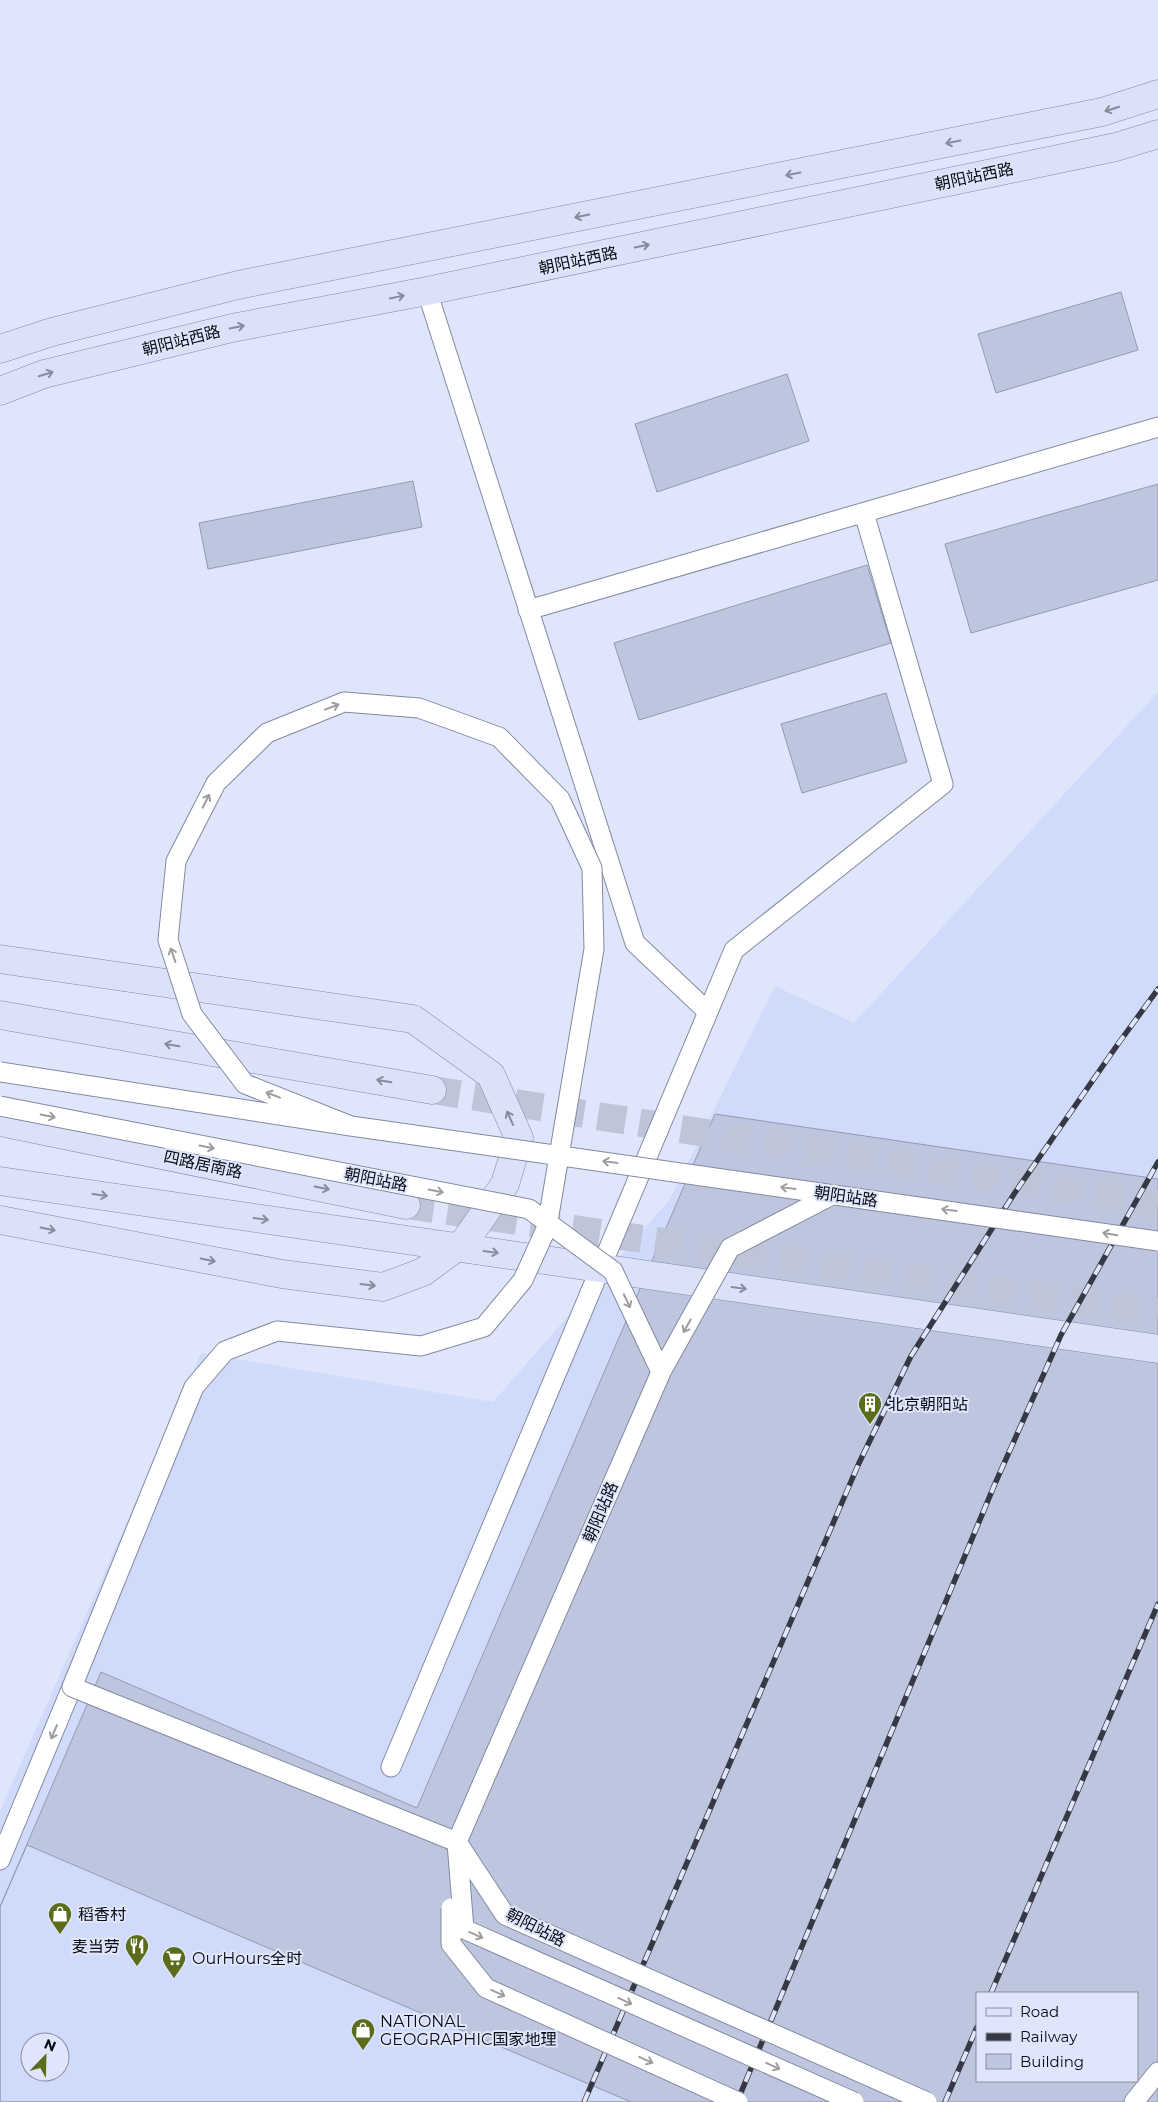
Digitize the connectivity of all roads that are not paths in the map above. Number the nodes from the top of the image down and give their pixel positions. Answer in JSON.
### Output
{"nodes":[{"id":1,"x":1158,"y":94,"type":"edge"},
{"id":2,"x":1158,"y":134,"type":"edge"},
{"id":3,"x":427,"y":291,"type":"junction"},
{"id":4,"x":0,"y":349,"type":"edge"},
{"id":5,"x":0,"y":391,"type":"edge"},
{"id":6,"x":1158,"y":428,"type":"edge"},
{"id":7,"x":864,"y":512,"type":"junction"},
{"id":8,"x":528,"y":610,"type":"junction"},
{"id":9,"x":0,"y":958,"type":"edge"},
{"id":10,"x":707,"y":1011,"type":"junction"},
{"id":11,"x":0,"y":1015,"type":"edge"},
{"id":12,"x":0,"y":1072,"type":"edge"},
{"id":13,"x":432,"y":1090,"type":"tunnel mouth"},
{"id":14,"x":0,"y":1106,"type":"edge"},
{"id":15,"x":0,"y":1122,"type":"edge"},
{"id":16,"x":351,"y":1126,"type":"junction"},
{"id":17,"x":0,"y":1181,"type":"edge"},
{"id":18,"x":834,"y":1194,"type":"junction"},
{"id":19,"x":406,"y":1205,"type":"tunnel mouth"},
{"id":20,"x":0,"y":1220,"type":"edge"},
{"id":21,"x":1158,"y":1241,"type":"edge"},
{"id":22,"x":1158,"y":1349,"type":"edge"},
{"id":23,"x":661,"y":1372,"type":"junction"},
{"id":24,"x":72,"y":1687,"type":"junction"},
{"id":25,"x":390,"y":1767,"type":"dead end"},
{"id":26,"x":457,"y":1842,"type":"junction"},
{"id":27,"x":0,"y":1860,"type":"edge"},
{"id":28,"x":1158,"y":2072,"type":"edge"},
{"id":29,"x":738,"y":2102,"type":"edge"},
{"id":30,"x":854,"y":2102,"type":"edge"},
{"id":31,"x":926,"y":2102,"type":"edge"},
{"id":32,"x":1134,"y":2102,"type":"edge"}],
"edges":[{"from":1,"to":4,"type":"main road","one_way":true},
{"from":3,"to":2,"type":"main road","name":"朝阳站西路","one_way":true},
{"from":5,"to":3,"type":"main road","name":"朝阳站西路","one_way":true},
{"from":3,"to":8,"type":"lane"},
{"from":6,"to":7,"type":"lane"},
{"from":7,"to":8,"type":"lane"},
{"from":7,"to":10,"type":"lane"},
{"from":8,"to":10,"type":"lane"},
{"from":20,"to":9,"type":"main road","one_way":true},
{"from":10,"to":25,"type":"lane"},
{"from":13,"to":11,"type":"main road","one_way":true},
{"from":12,"to":16,"type":"lane","name":"朝阳站路","bridge":true},
{"from":14,"to":23,"type":"lane","name":"朝阳站路","one_way":true,"bridge":true},
{"from":15,"to":19,"type":"main road","name":"四路居南路","one_way":true},
{"from":18,"to":16,"type":"lane","name":"朝阳站路","one_way":true,"bridge":true},
{"from":16,"to":24,"type":"lane","one_way":true,"bridge":true},
{"from":17,"to":22,"type":"main road","one_way":true},
{"from":21,"to":18,"type":"lane","name":"朝阳站路","one_way":true,"bridge":true},
{"from":18,"to":23,"type":"lane","one_way":true,"bridge":true},
{"from":23,"to":26,"type":"lane","name":"朝阳站路","bridge":true},
{"from":24,"to":26,"type":"lane","bridge":true},
{"from":24,"to":27,"type":"lane","one_way":true},
{"from":26,"to":29,"type":"lane","one_way":true,"bridge":true},
{"from":26,"to":30,"type":"lane","one_way":true,"bridge":true},
{"from":26,"to":31,"type":"lane","name":"朝阳站路","bridge":true},
{"from":28,"to":32,"type":"lane"}]}
